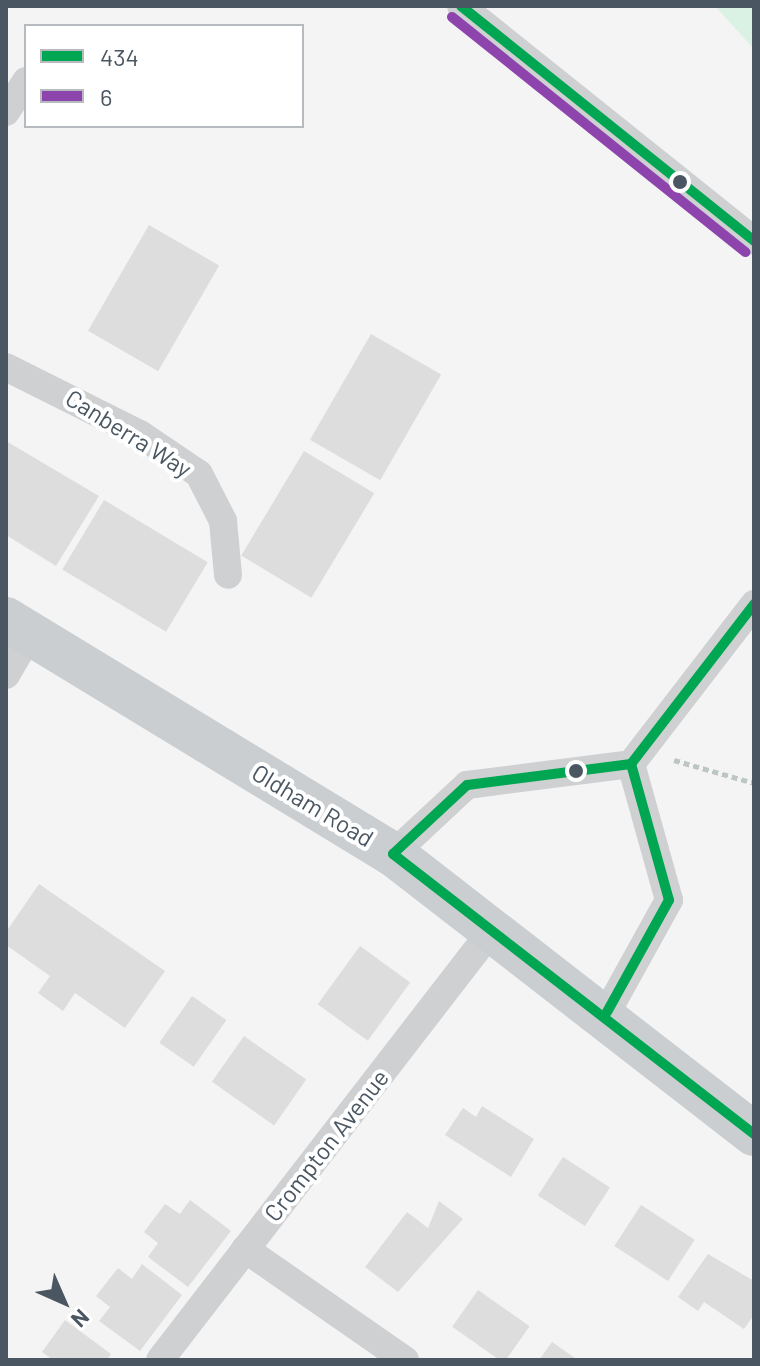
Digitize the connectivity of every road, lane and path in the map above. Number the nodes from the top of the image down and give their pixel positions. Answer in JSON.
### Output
{"nodes":[{"id":1,"x":461,"y":6,"type":"edge"},
{"id":2,"x":24,"y":84,"type":"edge"},
{"id":3,"x":6,"y":112,"type":"edge"},
{"id":4,"x":754,"y":241,"type":"edge"},
{"id":5,"x":6,"y":367,"type":"edge"},
{"id":6,"x":228,"y":575,"type":"dead end"},
{"id":7,"x":754,"y":604,"type":"edge"},
{"id":8,"x":18,"y":626,"type":"edge"},
{"id":9,"x":6,"y":675,"type":"edge"},
{"id":10,"x":636,"y":757,"type":"junction"},
{"id":11,"x":754,"y":783,"type":"edge"},
{"id":12,"x":393,"y":854,"type":"junction"},
{"id":13,"x":492,"y":930,"type":"junction"},
{"id":14,"x":607,"y":1012,"type":"junction"},
{"id":15,"x":754,"y":1134,"type":"edge"},
{"id":16,"x":245,"y":1249,"type":"junction"},
{"id":17,"x":160,"y":1360,"type":"edge"},
{"id":18,"x":405,"y":1360,"type":"edge"}],
"edges":[{"from":1,"to":4,"type":"street"},
{"from":2,"to":3,"type":"street"},
{"from":5,"to":6,"type":"street","name":"Canberra Way"},
{"from":7,"to":10,"type":"street"},
{"from":8,"to":9,"type":"street"},
{"from":8,"to":12,"type":"main road","name":"Oldham Road"},
{"from":10,"to":11,"type":"path"},
{"from":10,"to":12,"type":"street"},
{"from":10,"to":14,"type":"street"},
{"from":12,"to":13,"type":"main road","name":"Oldham Road"},
{"from":13,"to":14,"type":"main road","name":"Oldham Road"},
{"from":13,"to":16,"type":"street","name":"Crompton Avenue"},
{"from":14,"to":15,"type":"main road","name":"Oldham Road"},
{"from":16,"to":17,"type":"street","name":"Crompton Avenue"},
{"from":16,"to":18,"type":"street"}]}
